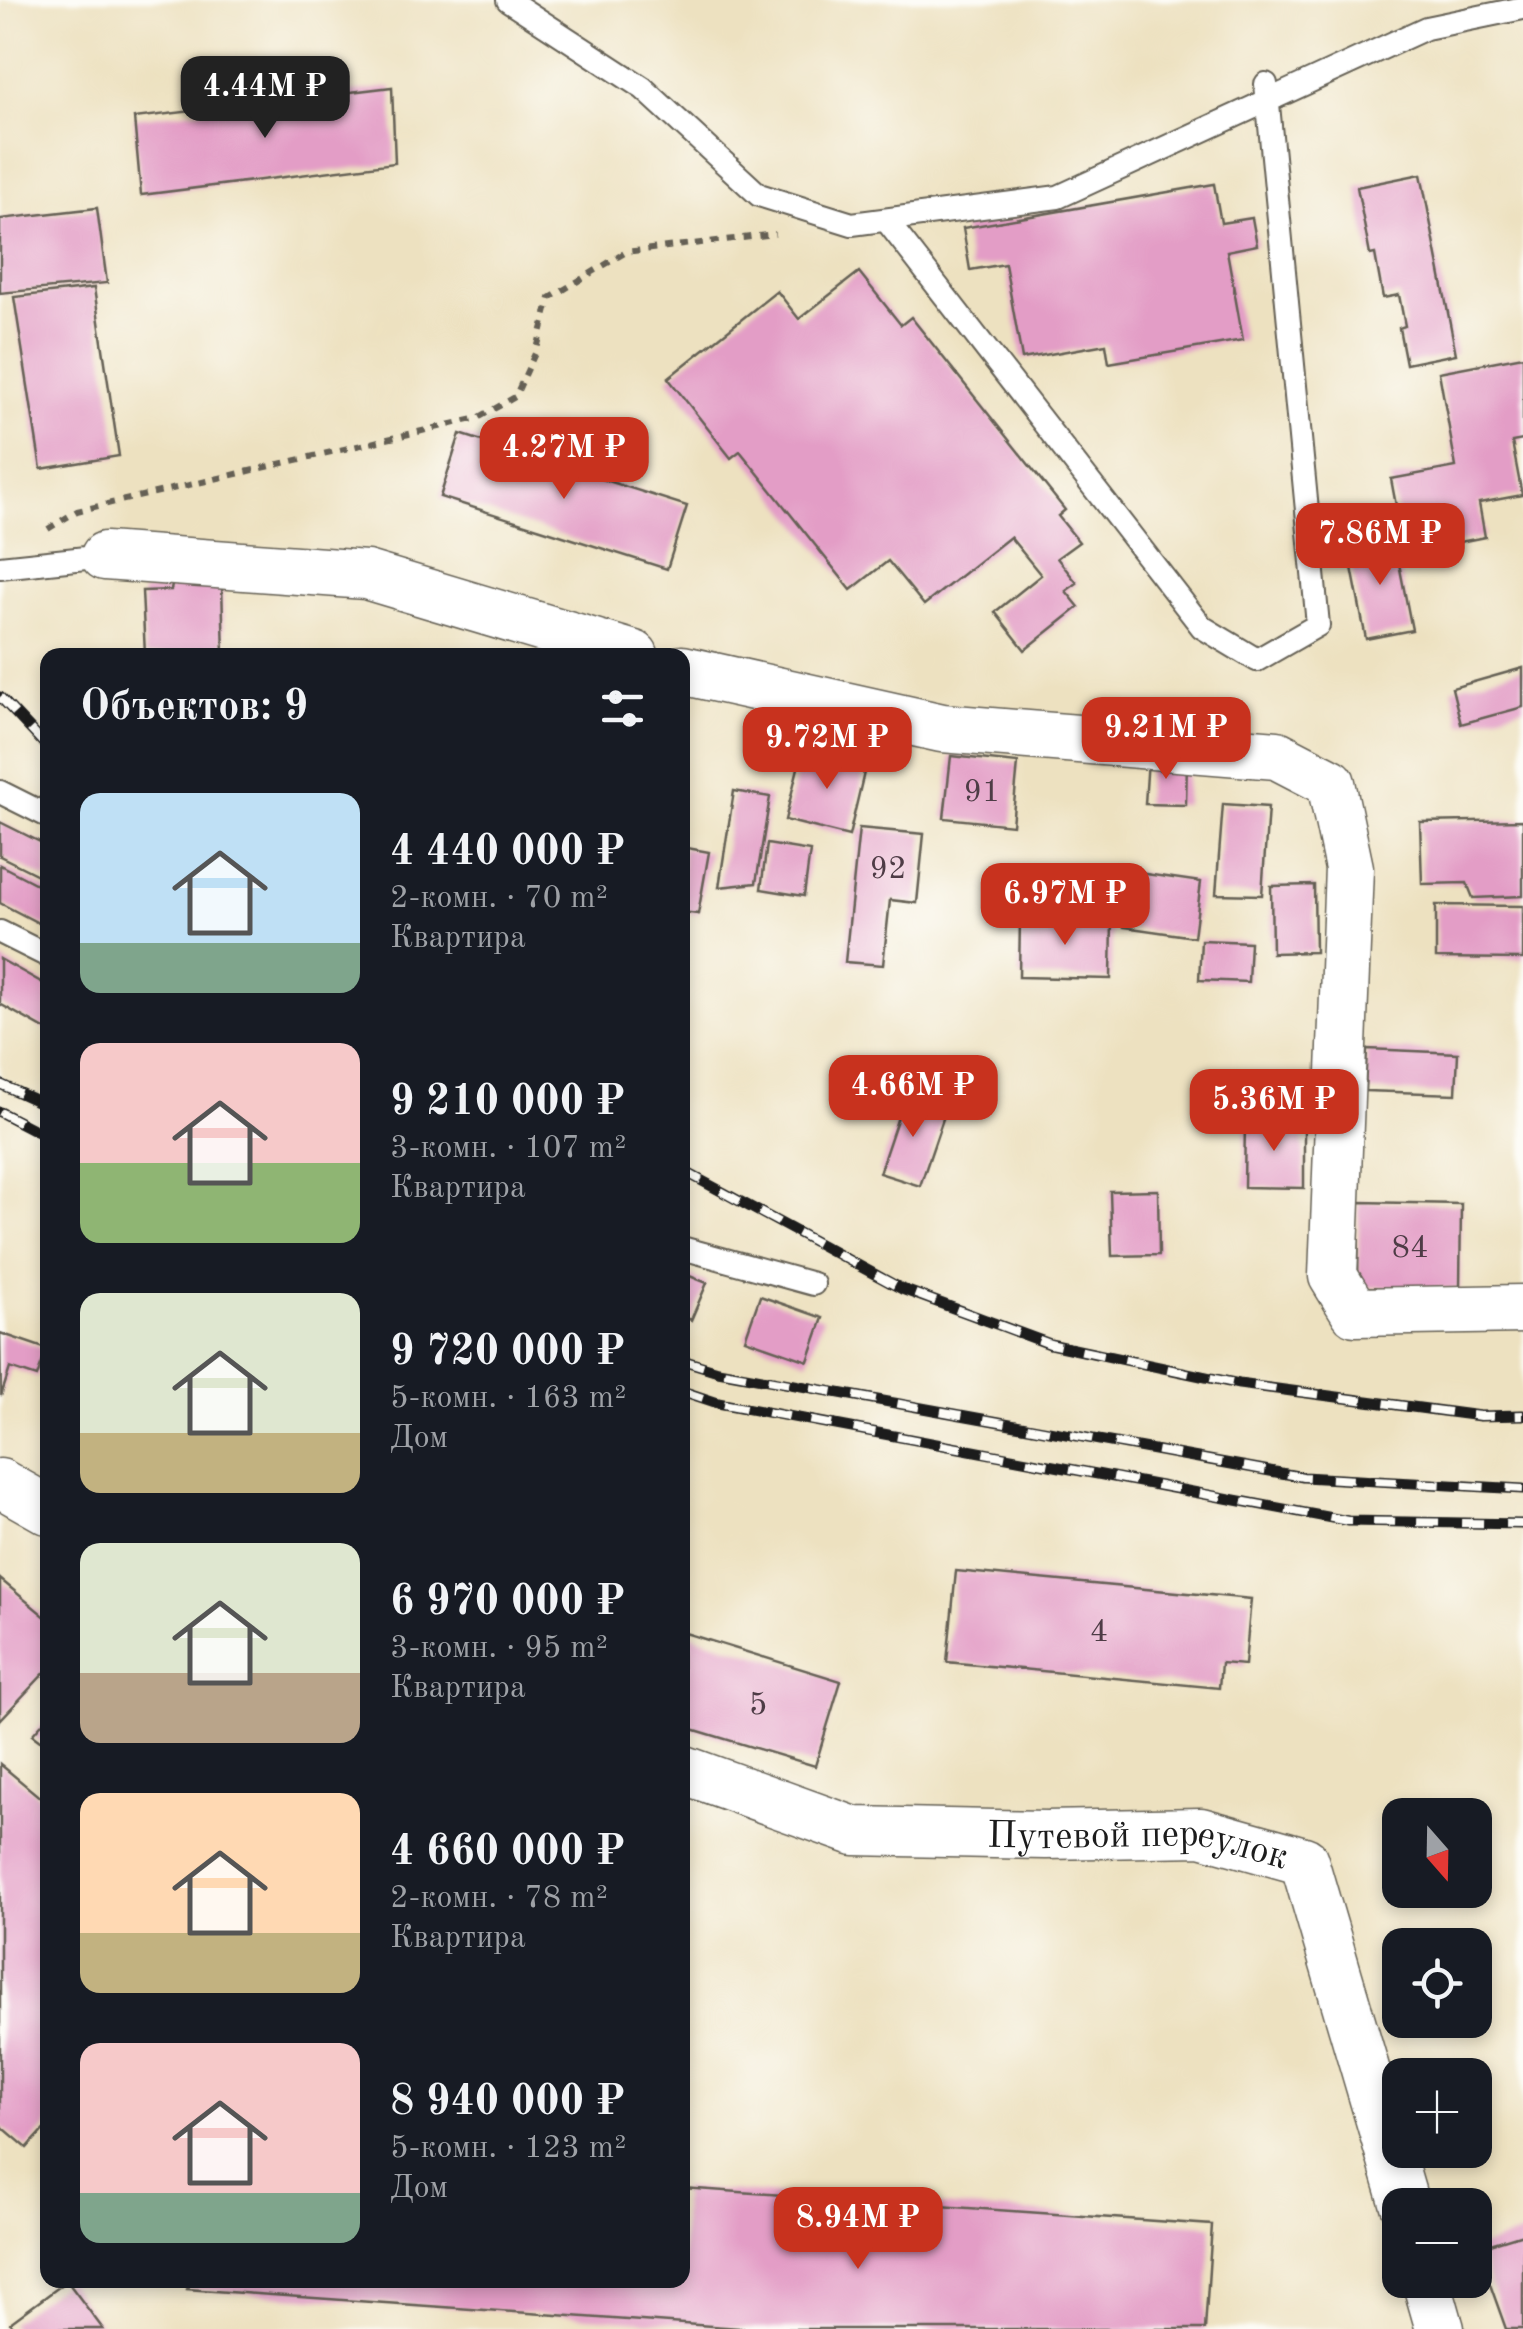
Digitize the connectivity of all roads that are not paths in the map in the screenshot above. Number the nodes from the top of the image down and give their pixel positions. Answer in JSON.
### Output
{"nodes":[{"id":1,"x":508,"y":0,"type":"edge"},
{"id":2,"x":1523,"y":8,"type":"edge"},
{"id":3,"x":1267,"y":92,"type":"junction"},
{"id":4,"x":886,"y":220,"type":"junction"},
{"id":5,"x":106,"y":556,"type":"joint"},
{"id":6,"x":0,"y":567,"type":"edge"},
{"id":7,"x":611,"y":648,"type":"edge"},
{"id":8,"x":690,"y":672,"type":"edge"},
{"id":9,"x":0,"y":792,"type":"edge"},
{"id":10,"x":40,"y":812,"type":"edge"},
{"id":11,"x":0,"y":932,"type":"edge"},
{"id":12,"x":40,"y":952,"type":"edge"},
{"id":13,"x":690,"y":1250,"type":"edge"},
{"id":14,"x":813,"y":1284,"type":"dead end"},
{"id":15,"x":1523,"y":1310,"type":"edge"},
{"id":16,"x":0,"y":1483,"type":"edge"},
{"id":17,"x":40,"y":1506,"type":"edge"},
{"id":18,"x":690,"y":1772,"type":"edge"},
{"id":19,"x":1399,"y":2188,"type":"edge"},
{"id":20,"x":1431,"y":2298,"type":"edge"},
{"id":21,"x":1440,"y":2329,"type":"edge"}],
"edges":[{"from":1,"to":4,"type":"lane"},
{"from":2,"to":3,"type":"lane"},
{"from":3,"to":4,"type":"lane"},
{"from":3,"to":4,"type":"lane"},
{"from":5,"to":6,"type":"lane"},
{"from":5,"to":7,"type":"street"},
{"from":8,"to":15,"type":"street"},
{"from":9,"to":10,"type":"lane"},
{"from":11,"to":12,"type":"lane"},
{"from":13,"to":14,"type":"lane"},
{"from":16,"to":17,"type":"street"},
{"from":18,"to":19,"type":"street","name":"Путевой переулок"},
{"from":20,"to":21,"type":"street"}]}
